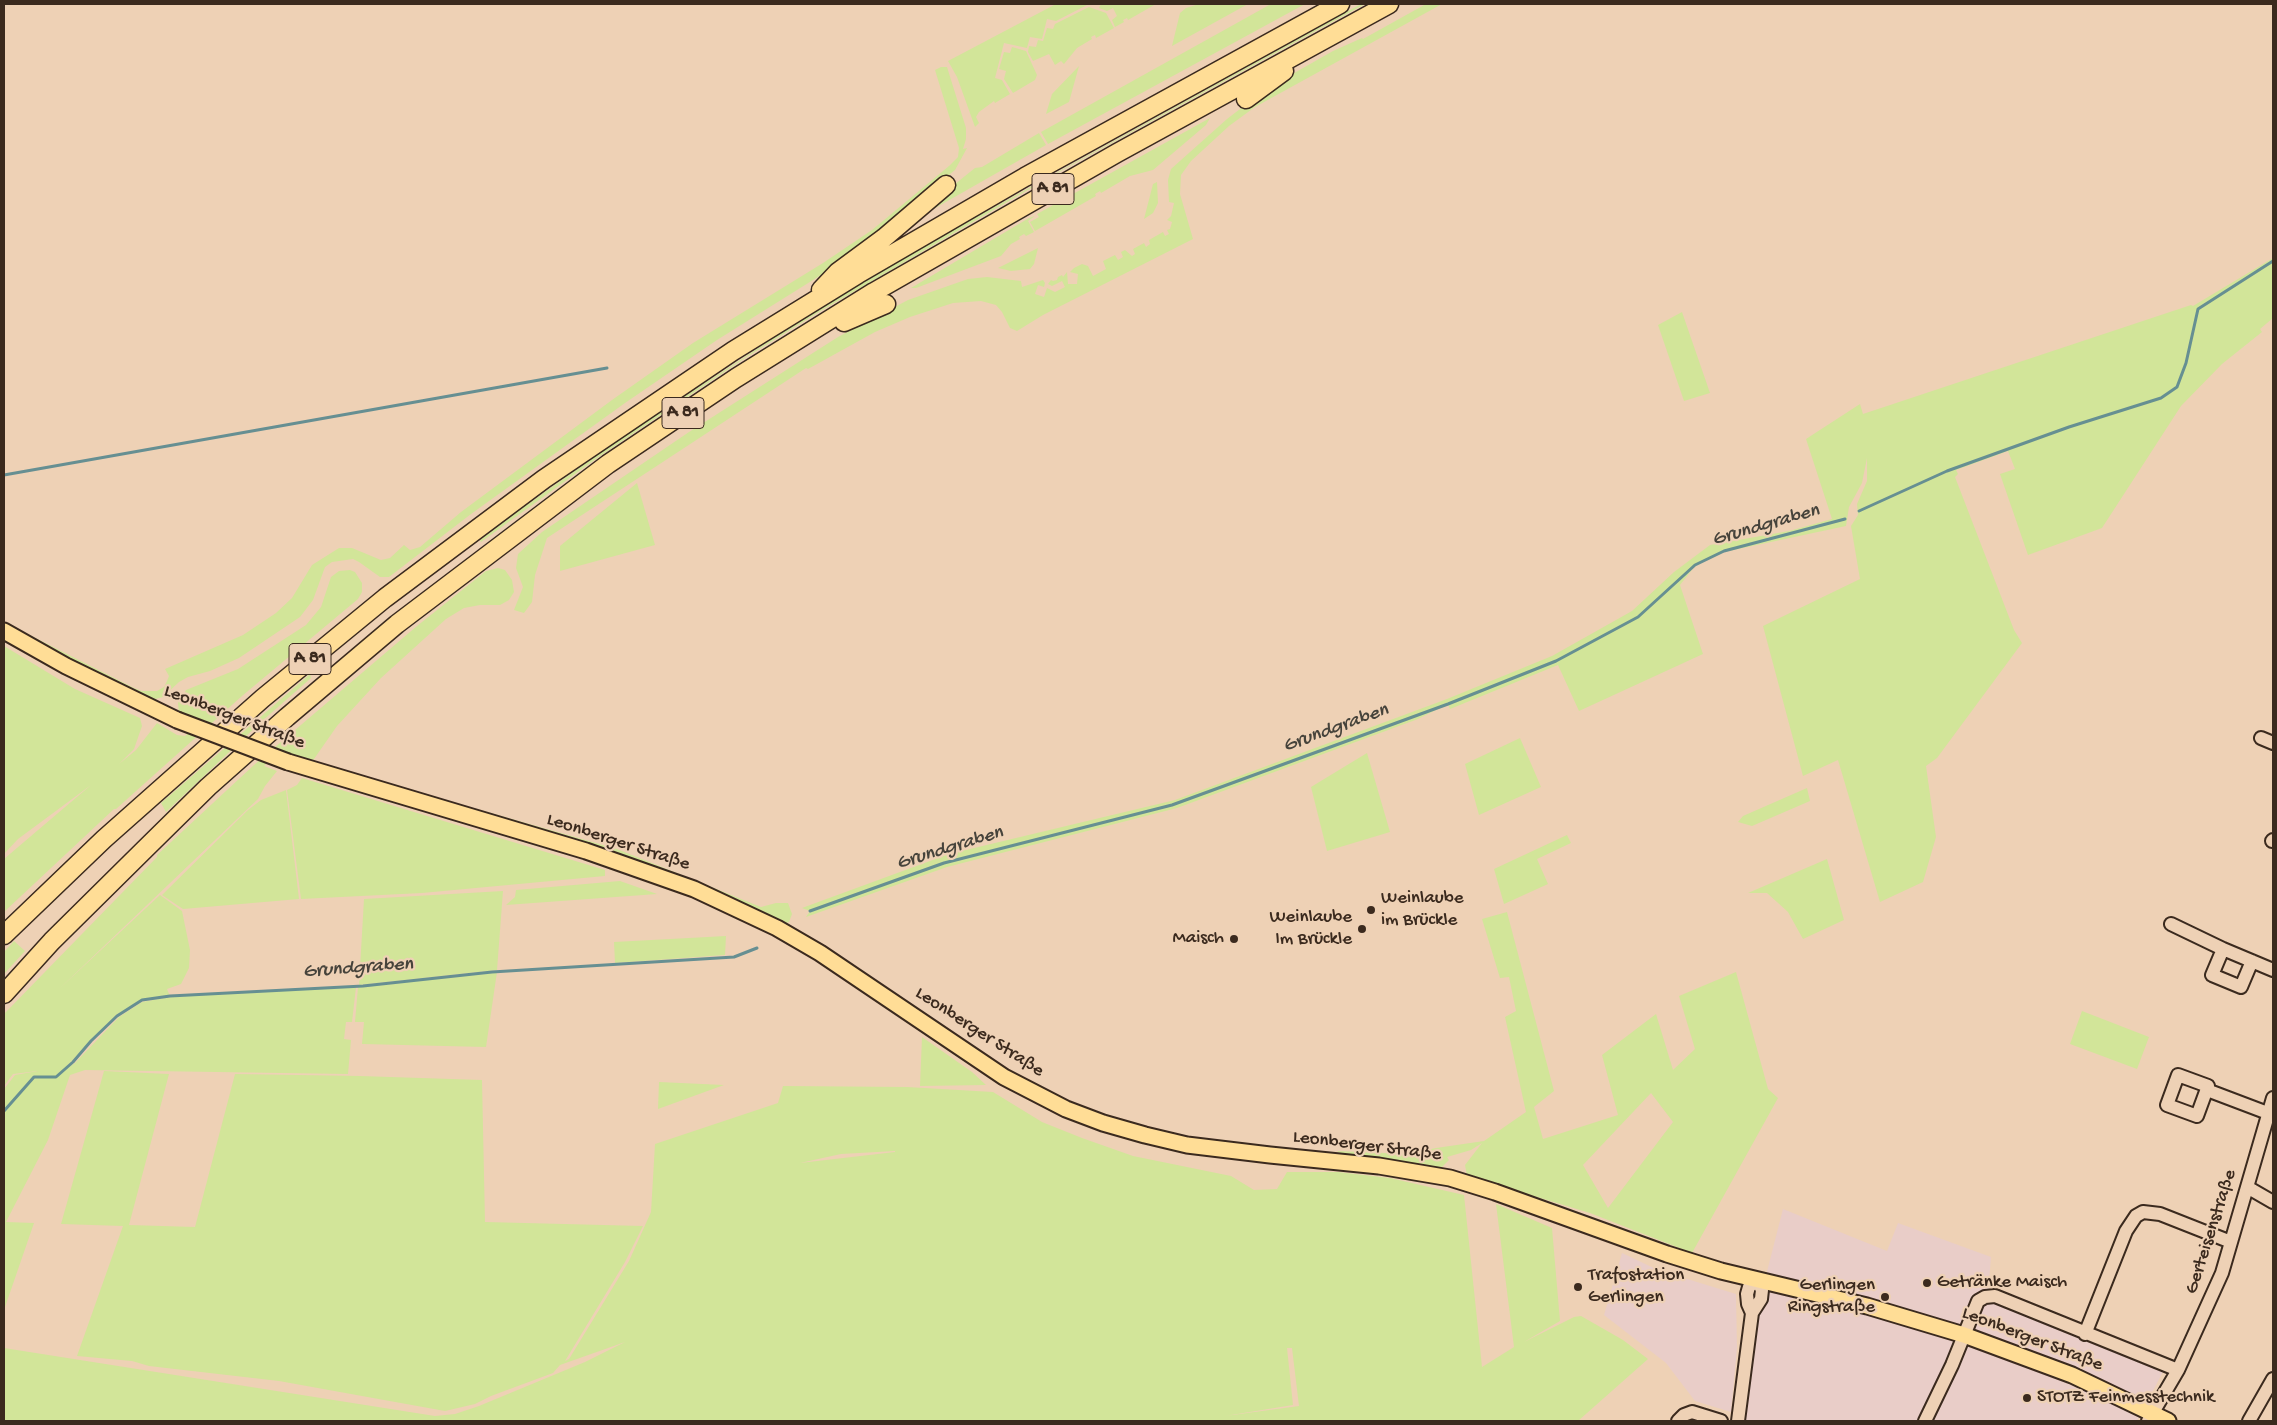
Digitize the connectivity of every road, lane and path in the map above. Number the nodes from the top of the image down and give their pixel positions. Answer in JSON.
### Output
{"nodes":[{"id":1,"x":1340,"y":4,"type":"edge"},
{"id":2,"x":1389,"y":4,"type":"edge"},
{"id":3,"x":1324,"y":40,"type":"junction"},
{"id":4,"x":1246,"y":99,"type":"dead end"},
{"id":5,"x":946,"y":185,"type":"dead end"},
{"id":6,"x":886,"y":304,"type":"dead end"},
{"id":7,"x":807,"y":305,"type":"junction"},
{"id":8,"x":786,"y":347,"type":"junction"},
{"id":9,"x":4,"y":631,"type":"edge"},
{"id":10,"x":2171,"y":924,"type":"dead end"},
{"id":11,"x":4,"y":935,"type":"edge"},
{"id":12,"x":2223,"y":949,"type":"junction"},
{"id":13,"x":2252,"y":962,"type":"junction"},
{"id":14,"x":2273,"y":970,"type":"edge"},
{"id":15,"x":4,"y":994,"type":"edge"},
{"id":16,"x":2207,"y":1090,"type":"dead end"},
{"id":17,"x":2273,"y":1098,"type":"edge"},
{"id":18,"x":2271,"y":1114,"type":"edge"},
{"id":19,"x":2247,"y":1187,"type":"junction"},
{"id":20,"x":2273,"y":1202,"type":"edge"},
{"id":21,"x":2231,"y":1242,"type":"junction"},
{"id":22,"x":1757,"y":1280,"type":"junction"},
{"id":23,"x":2085,"y":1334,"type":"junction"},
{"id":24,"x":1964,"y":1335,"type":"junction"},
{"id":25,"x":2178,"y":1370,"type":"junction"},
{"id":26,"x":2273,"y":1379,"type":"edge"},
{"id":27,"x":2150,"y":1417,"type":"edge"},
{"id":28,"x":1678,"y":1421,"type":"edge"},
{"id":29,"x":1721,"y":1421,"type":"edge"},
{"id":30,"x":1738,"y":1421,"type":"edge"},
{"id":31,"x":1925,"y":1421,"type":"edge"},
{"id":32,"x":2168,"y":1421,"type":"edge"},
{"id":33,"x":2249,"y":1421,"type":"edge"}],
"edges":[{"from":1,"to":7,"type":"highway","number":"A 81"},
{"from":2,"to":3,"type":"highway","number":"A 81"},
{"from":3,"to":4,"type":"highway"},
{"from":3,"to":8,"type":"highway","number":"A 81"},
{"from":5,"to":7,"type":"highway"},
{"from":6,"to":8,"type":"highway"},
{"from":7,"to":11,"type":"highway","number":"A 81"},
{"from":8,"to":15,"type":"highway","number":"A 81"},
{"from":9,"to":22,"type":"main road","name":"Leonberger Straße","bridge":true},
{"from":10,"to":12,"type":"street"},
{"from":12,"to":13,"type":"street"},
{"from":12,"to":13,"type":"street"},
{"from":13,"to":14,"type":"street"},
{"from":16,"to":18,"type":"street"},
{"from":17,"to":18,"type":"street","name":"Gerteisenstraße"},
{"from":18,"to":19,"type":"street","name":"Gerteisenstraße"},
{"from":19,"to":20,"type":"street"},
{"from":19,"to":21,"type":"street","name":"Gerteisenstraße"},
{"from":21,"to":23,"type":"street"},
{"from":21,"to":25,"type":"street","name":"Gerteisenstraße"},
{"from":22,"to":24,"type":"main road","name":"Leonberger Straße"},
{"from":22,"to":30,"type":"street"},
{"from":23,"to":24,"type":"street"},
{"from":23,"to":25,"type":"street"},
{"from":24,"to":27,"type":"main road","name":"Leonberger Straße"},
{"from":24,"to":31,"type":"street"},
{"from":25,"to":27,"type":"street","name":"Gerteisenstraße"},
{"from":26,"to":33,"type":"street"},
{"from":27,"to":32,"type":"main road","name":"Leonberger Straße"},
{"from":28,"to":29,"type":"street"}]}
